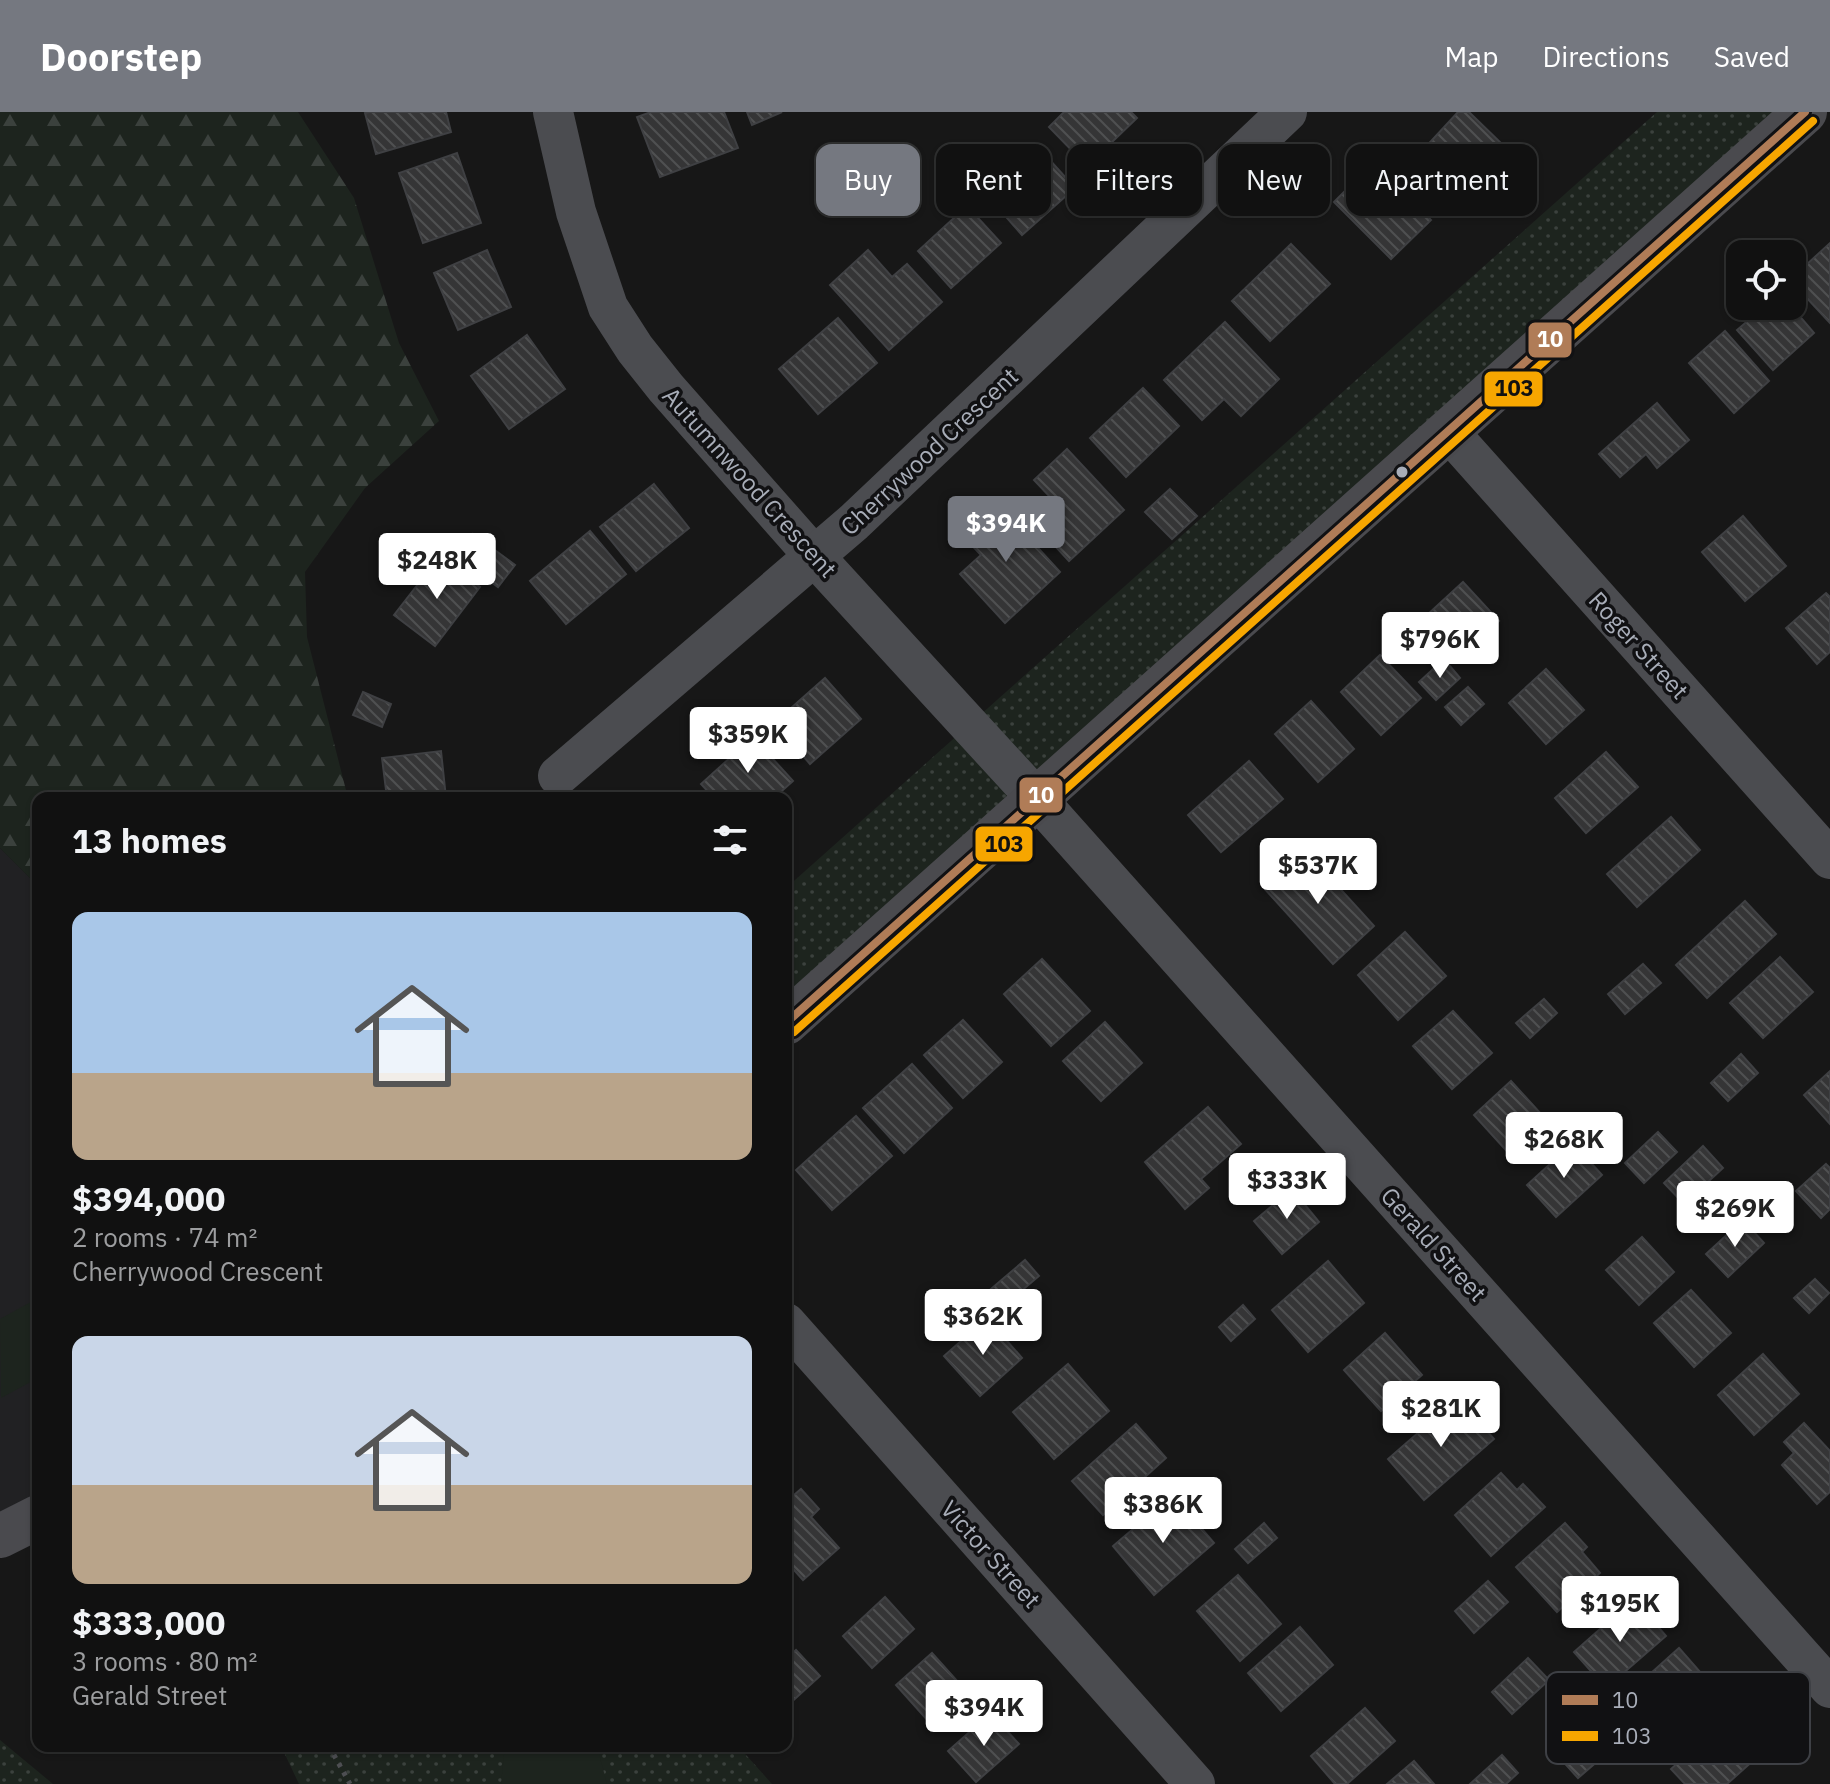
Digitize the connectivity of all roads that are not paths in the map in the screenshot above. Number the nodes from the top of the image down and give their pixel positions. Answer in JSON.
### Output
{"nodes":[{"id":1,"x":553,"y":112,"type":"edge"},
{"id":2,"x":1287,"y":112,"type":"edge"},
{"id":3,"x":1805,"y":112,"type":"edge"},
{"id":4,"x":1448,"y":431,"type":"junction"},
{"id":5,"x":815,"y":557,"type":"junction"},
{"id":6,"x":558,"y":776,"type":"dead end"},
{"id":7,"x":1038,"y":800,"type":"junction"},
{"id":8,"x":1830,"y":859,"type":"edge"},
{"id":9,"x":792,"y":1018,"type":"edge"},
{"id":10,"x":792,"y":1330,"type":"edge"},
{"id":11,"x":32,"y":1520,"type":"edge"},
{"id":12,"x":0,"y":1536,"type":"edge"},
{"id":13,"x":1830,"y":1688,"type":"edge"},
{"id":14,"x":1195,"y":1784,"type":"edge"}],
"edges":[{"from":1,"to":5,"type":"street","name":"Autumnwood Crescent"},
{"from":2,"to":5,"type":"street","name":"Cherrywood Crescent"},
{"from":3,"to":4,"type":"main road"},
{"from":4,"to":7,"type":"main road"},
{"from":4,"to":8,"type":"street","name":"Roger Street"},
{"from":5,"to":6,"type":"street","name":"Cherrywood Crescent"},
{"from":5,"to":7,"type":"street","name":"Autumnwood Crescent"},
{"from":7,"to":9,"type":"main road"},
{"from":7,"to":13,"type":"street","name":"Gerald Street"},
{"from":10,"to":14,"type":"street","name":"Victor Street"},
{"from":11,"to":12,"type":"main road"}]}
